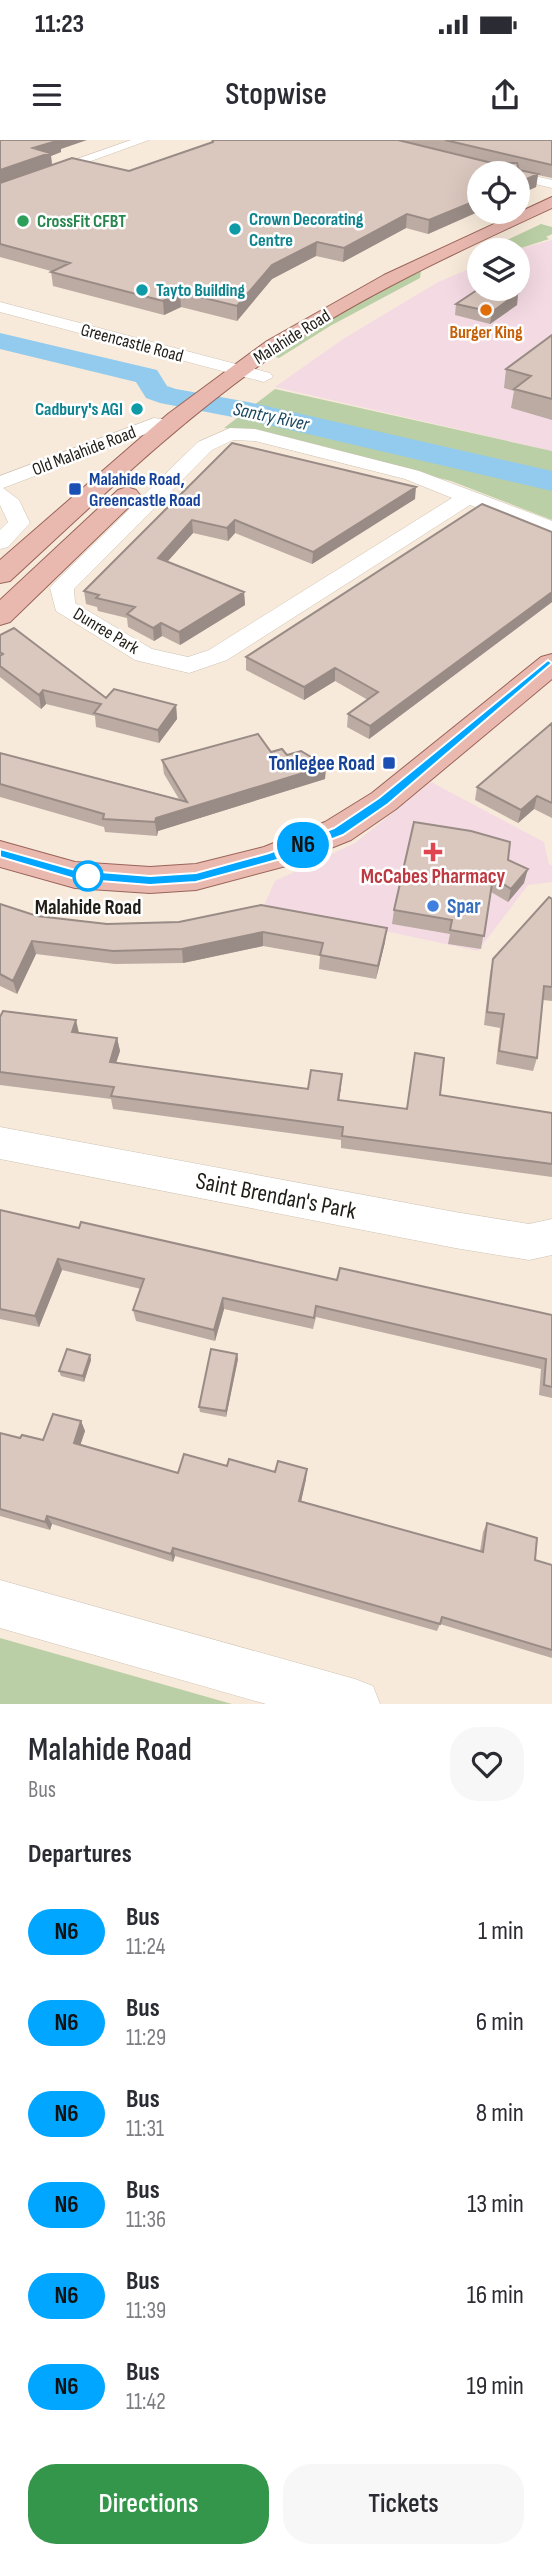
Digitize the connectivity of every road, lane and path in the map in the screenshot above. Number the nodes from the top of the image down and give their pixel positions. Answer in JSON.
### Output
{"nodes":[{"id":1,"x":143,"y":140,"type":"edge"},
{"id":2,"x":114,"y":150,"type":"junction"},
{"id":3,"x":136,"y":155,"type":"dead end"},
{"id":4,"x":84,"y":160,"type":"junction"},
{"id":5,"x":113,"y":167,"type":"edge"},
{"id":6,"x":530,"y":179,"type":"edge"},
{"id":7,"x":552,"y":184,"type":"edge"},
{"id":8,"x":0,"y":190,"type":"edge"},
{"id":9,"x":552,"y":202,"type":"edge"},
{"id":10,"x":552,"y":219,"type":"edge"},
{"id":11,"x":512,"y":238,"type":"edge"},
{"id":12,"x":467,"y":260,"type":"edge"},
{"id":13,"x":423,"y":263,"type":"junction"},
{"id":14,"x":447,"y":270,"type":"junction"},
{"id":15,"x":0,"y":307,"type":"edge"},
{"id":16,"x":350,"y":325,"type":"dead end"},
{"id":17,"x":239,"y":370,"type":"junction"},
{"id":18,"x":273,"y":372,"type":"joint"},
{"id":19,"x":243,"y":395,"type":"dead end"},
{"id":20,"x":208,"y":405,"type":"junction"},
{"id":21,"x":169,"y":425,"type":"junction"},
{"id":22,"x":0,"y":483,"type":"edge"},
{"id":23,"x":0,"y":494,"type":"edge"},
{"id":24,"x":470,"y":496,"type":"junction"},
{"id":25,"x":552,"y":529,"type":"edge"},
{"id":26,"x":0,"y":542,"type":"edge"},
{"id":27,"x":0,"y":576,"type":"edge"},
{"id":28,"x":0,"y":616,"type":"edge"},
{"id":29,"x":552,"y":663,"type":"edge"},
{"id":30,"x":0,"y":854,"type":"edge"},
{"id":31,"x":0,"y":1143,"type":"edge"},
{"id":32,"x":552,"y":1237,"type":"edge"},
{"id":33,"x":0,"y":1604,"type":"edge"},
{"id":34,"x":355,"y":1704,"type":"edge"}],
"edges":[{"from":1,"to":2,"type":"street"},
{"from":2,"to":3,"type":"street"},
{"from":2,"to":4,"type":"street"},
{"from":4,"to":5,"type":"street"},
{"from":4,"to":8,"type":"street"},
{"from":6,"to":7,"type":"street"},
{"from":9,"to":13,"type":"main road","name":"Malahide Road"},
{"from":10,"to":11,"type":"main road"},
{"from":12,"to":14,"type":"main road","name":"Malahide Road"},
{"from":13,"to":14,"type":"main road"},
{"from":13,"to":17,"type":"main road","name":"Malahide Road"},
{"from":14,"to":16,"type":"main road","name":"Malahide Road"},
{"from":15,"to":17,"type":"street","name":"Greencastle Road"},
{"from":17,"to":18,"type":"street","name":"Greencastle Road"},
{"from":17,"to":20,"type":"main road","name":"Malahide Road"},
{"from":18,"to":19,"type":"main road","name":"Malahide Road"},
{"from":20,"to":21,"type":"main road","name":"Malahide Road"},
{"from":20,"to":28,"type":"main road","name":"Malahide Road"},
{"from":21,"to":22,"type":"street","name":"Old Malahide Road"},
{"from":21,"to":27,"type":"main road","name":"Malahide Road"},
{"from":23,"to":26,"type":"street"},
{"from":24,"to":24,"type":"street","name":"Dunree Park"},
{"from":24,"to":25,"type":"street","name":"Dunree Park"},
{"from":29,"to":30,"type":"main road"},
{"from":31,"to":32,"type":"street","name":"Saint Brendan's Park"},
{"from":33,"to":34,"type":"street"}]}
